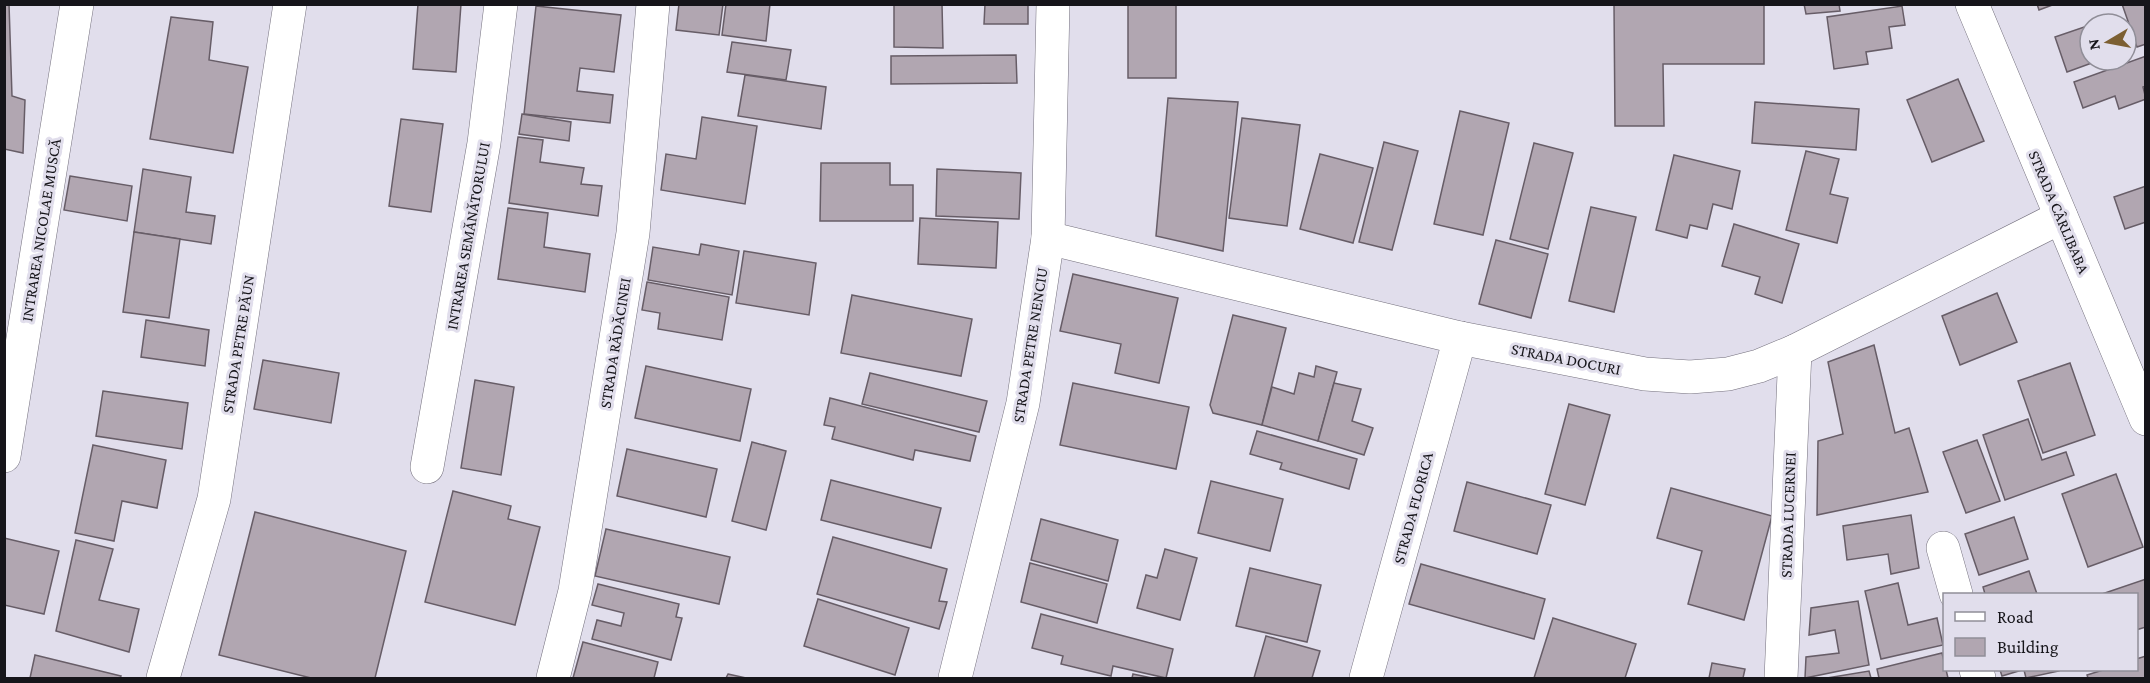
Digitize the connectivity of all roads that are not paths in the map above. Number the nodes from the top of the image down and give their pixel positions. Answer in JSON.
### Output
{"nodes":[{"id":1,"x":77,"y":4,"type":"edge"},
{"id":2,"x":290,"y":4,"type":"edge"},
{"id":3,"x":501,"y":4,"type":"edge"},
{"id":4,"x":653,"y":4,"type":"edge"},
{"id":5,"x":1053,"y":4,"type":"edge"},
{"id":6,"x":1972,"y":4,"type":"edge"},
{"id":7,"x":2061,"y":217,"type":"junction"},
{"id":8,"x":1048,"y":238,"type":"junction"},
{"id":9,"x":1460,"y":338,"type":"junction"},
{"id":10,"x":1795,"y":351,"type":"junction"},
{"id":11,"x":2145,"y":419,"type":"edge"},
{"id":12,"x":4,"y":456,"type":"edge"},
{"id":13,"x":427,"y":467,"type":"dead end"},
{"id":14,"x":1943,"y":548,"type":"dead end"},
{"id":15,"x":1956,"y":593,"type":"edge"},
{"id":16,"x":163,"y":678,"type":"edge"},
{"id":17,"x":553,"y":678,"type":"edge"},
{"id":18,"x":955,"y":678,"type":"edge"},
{"id":19,"x":1366,"y":678,"type":"edge"},
{"id":20,"x":1781,"y":678,"type":"edge"}],
"edges":[{"from":1,"to":12,"type":"street","name":"INTRAREA NICOLAE MUSCĂ"},
{"from":2,"to":16,"type":"street","name":"STRADA PETRE PĂUN"},
{"from":3,"to":13,"type":"street","name":"INTRAREA SEMĂNĂTORULUI"},
{"from":4,"to":17,"type":"street","name":"STRADA RĂDĂCINEI"},
{"from":5,"to":8,"type":"street","name":"STRADA PETRE NENCIU"},
{"from":6,"to":7,"type":"street","name":"STRADA CÂRLIBABA"},
{"from":7,"to":10,"type":"street","name":"STRADA DOCURI"},
{"from":7,"to":11,"type":"street","name":"STRADA CÂRLIBABA"},
{"from":8,"to":9,"type":"street","name":"STRADA DOCURI"},
{"from":8,"to":18,"type":"street","name":"STRADA PETRE NENCIU"},
{"from":9,"to":10,"type":"street","name":"STRADA DOCURI"},
{"from":9,"to":19,"type":"street","name":"STRADA FLORICA"},
{"from":10,"to":20,"type":"street","name":"STRADA LUCERNEI"},
{"from":14,"to":15,"type":"street"}]}
